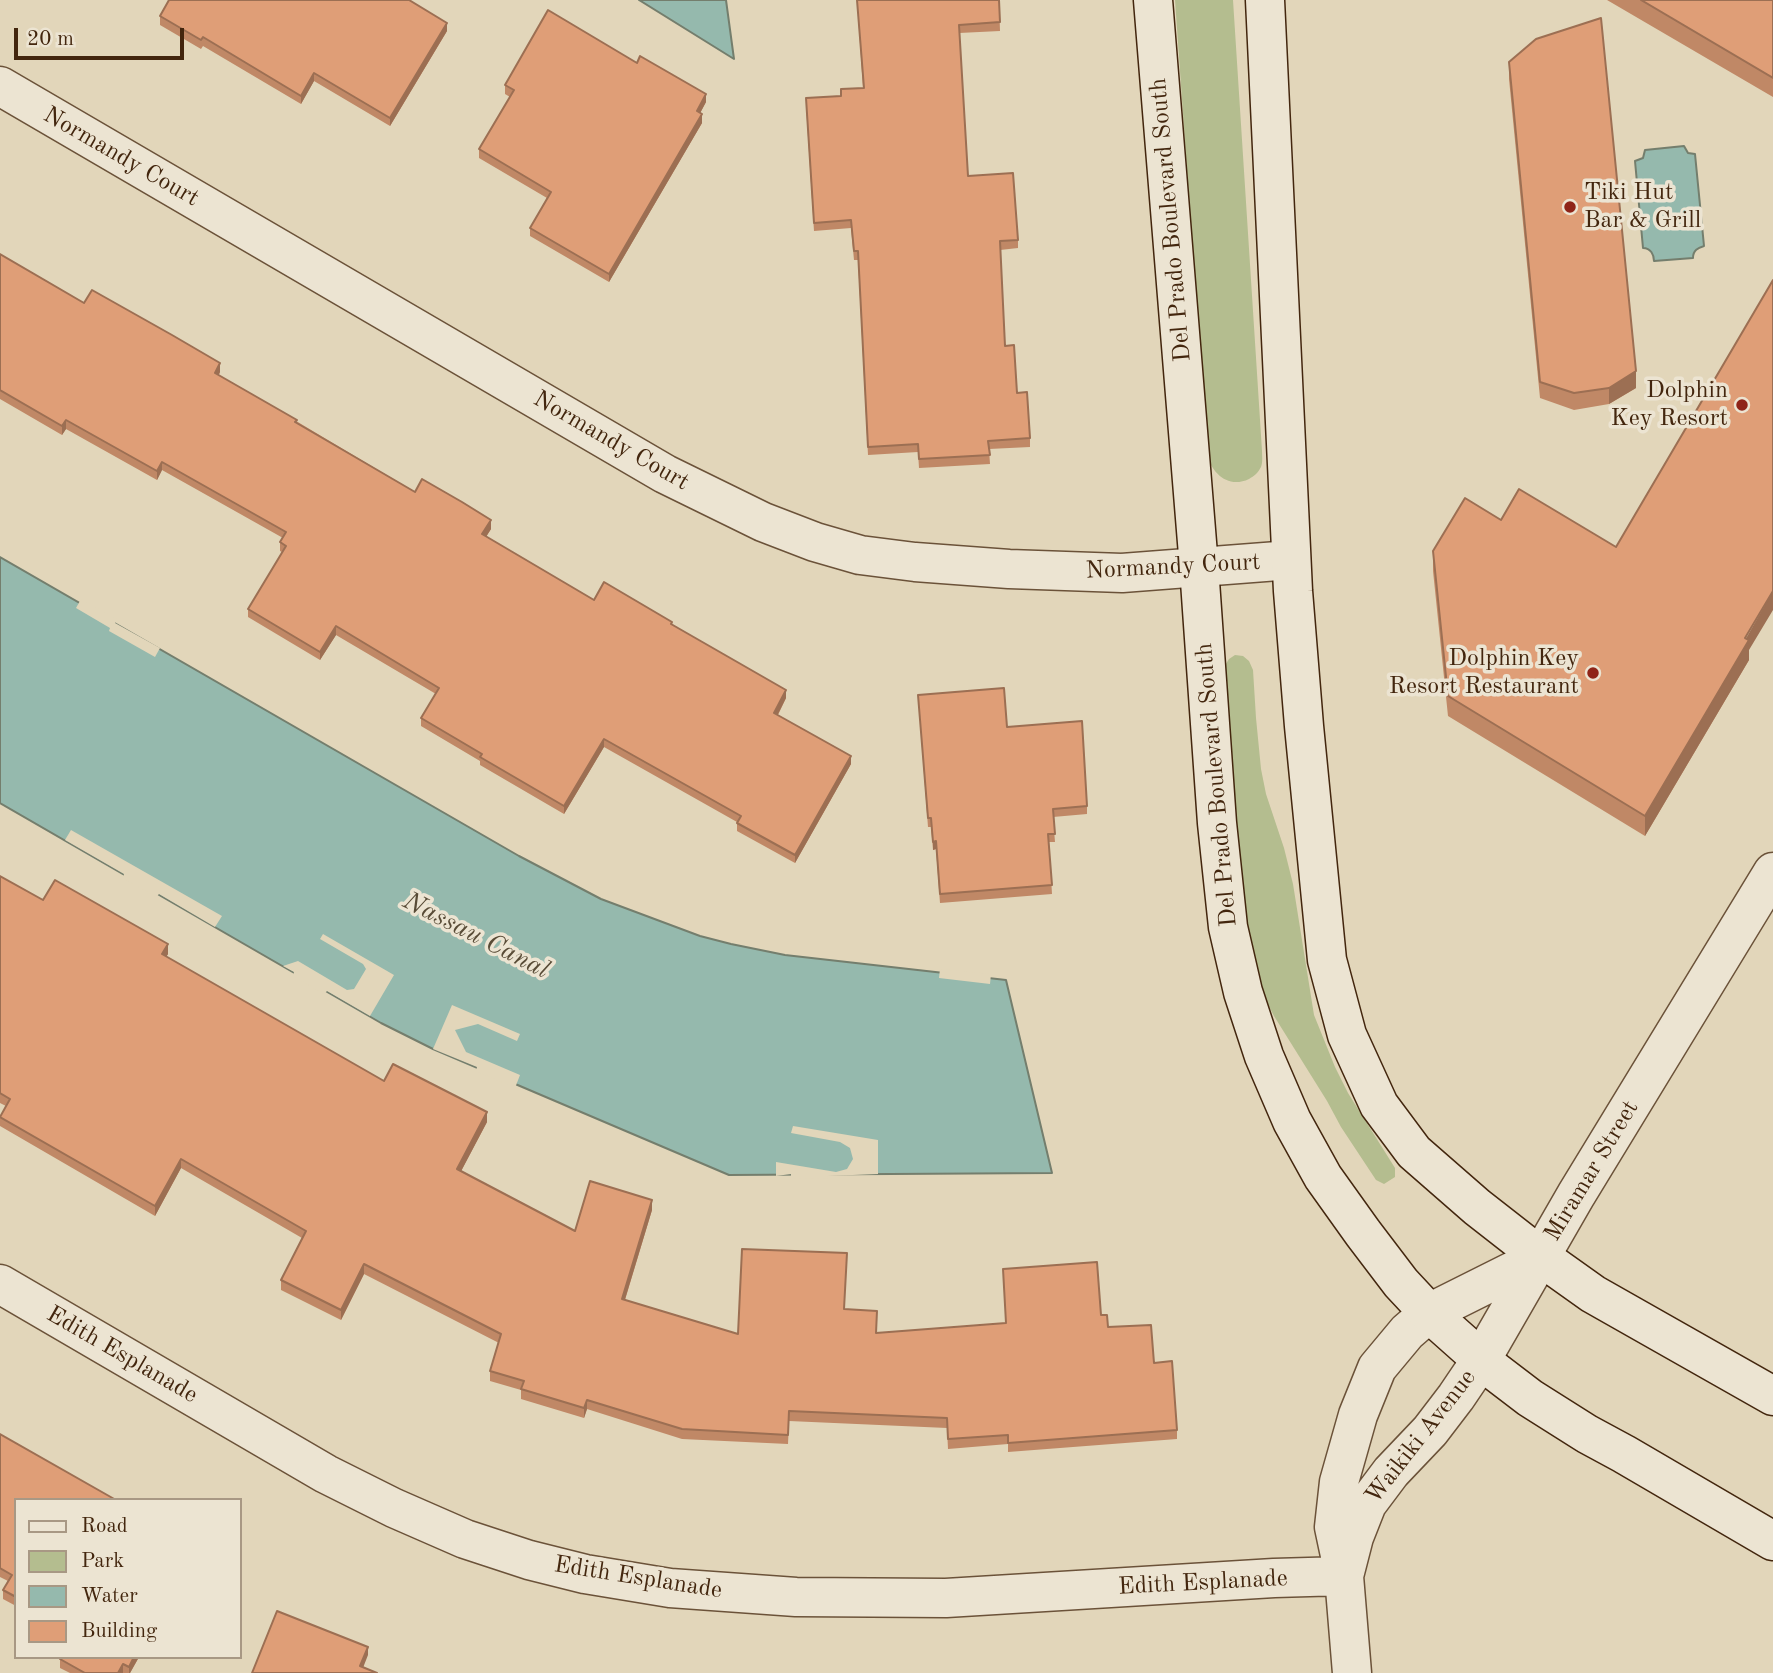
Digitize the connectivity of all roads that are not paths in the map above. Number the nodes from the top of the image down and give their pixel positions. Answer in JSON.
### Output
{"nodes":[{"id":1,"x":1153,"y":0,"type":"edge"},
{"id":2,"x":1265,"y":0,"type":"edge"},
{"id":3,"x":0,"y":86,"type":"edge"},
{"id":4,"x":1291,"y":561,"type":"junction"},
{"id":5,"x":1199,"y":567,"type":"junction"},
{"id":6,"x":1773,"y":872,"type":"edge"},
{"id":7,"x":1541,"y":1257,"type":"junction"},
{"id":8,"x":0,"y":1284,"type":"edge"},
{"id":9,"x":1429,"y":1313,"type":"junction"},
{"id":10,"x":1481,"y":1360,"type":"junction"},
{"id":11,"x":1773,"y":1396,"type":"edge"},
{"id":12,"x":1773,"y":1541,"type":"edge"},
{"id":13,"x":1344,"y":1576,"type":"junction"},
{"id":14,"x":1352,"y":1673,"type":"edge"}],
"edges":[{"from":1,"to":5,"type":"street","name":"Del Prado Boulevard South"},
{"from":2,"to":4,"type":"street"},
{"from":3,"to":5,"type":"street","name":"Normandy Court"},
{"from":4,"to":5,"type":"street","name":"Normandy Court"},
{"from":4,"to":7,"type":"street"},
{"from":5,"to":9,"type":"street","name":"Del Prado Boulevard South"},
{"from":6,"to":7,"type":"street","name":"Miramar Street"},
{"from":7,"to":9,"type":"street","name":"Miramar Street"},
{"from":7,"to":10,"type":"street","name":"Waikiki Avenue"},
{"from":7,"to":11,"type":"street"},
{"from":8,"to":13,"type":"street","name":"Edith Esplanade"},
{"from":9,"to":10,"type":"street","name":"Del Prado Boulevard South"},
{"from":9,"to":13,"type":"street","name":"Miramar Street"},
{"from":10,"to":12,"type":"street","name":"Del Prado Boulevard South"},
{"from":10,"to":13,"type":"street","name":"Waikiki Avenue"},
{"from":13,"to":14,"type":"street","name":"Waikiki Avenue"}]}
